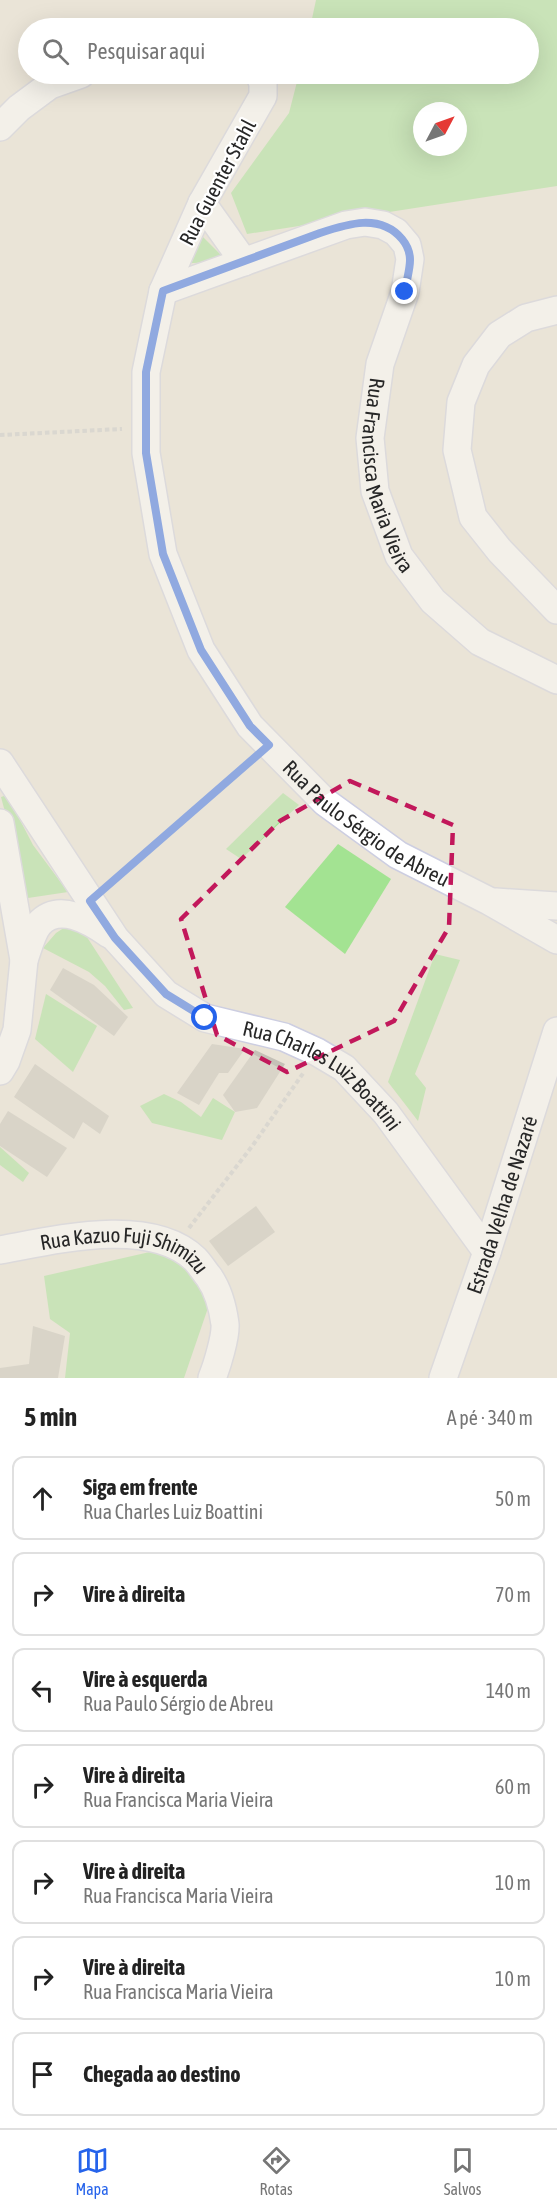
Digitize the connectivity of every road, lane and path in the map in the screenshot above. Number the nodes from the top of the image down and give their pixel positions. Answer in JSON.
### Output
{"nodes":[{"id":1,"x":53,"y":84,"type":"edge"},
{"id":2,"x":263,"y":84,"type":"edge"},
{"id":3,"x":0,"y":128,"type":"edge"},
{"id":4,"x":202,"y":203,"type":"junction"},
{"id":5,"x":244,"y":262,"type":"junction"},
{"id":6,"x":163,"y":291,"type":"junction"},
{"id":7,"x":557,"y":310,"type":"edge"},
{"id":8,"x":146,"y":428,"type":"junction"},
{"id":9,"x":0,"y":435,"type":"edge"},
{"id":10,"x":557,"y":610,"type":"edge"},
{"id":11,"x":557,"y":680,"type":"edge"},
{"id":12,"x":269,"y":745,"type":"junction"},
{"id":13,"x":0,"y":763,"type":"edge"},
{"id":14,"x":0,"y":823,"type":"edge"},
{"id":15,"x":90,"y":901,"type":"junction"},
{"id":16,"x":489,"y":901,"type":"junction"},
{"id":17,"x":557,"y":906,"type":"edge"},
{"id":18,"x":115,"y":938,"type":"junction"},
{"id":19,"x":557,"y":940,"type":"edge"},
{"id":20,"x":24,"y":960,"type":"junction"},
{"id":21,"x":557,"y":1031,"type":"edge"},
{"id":22,"x":317,"y":1052,"type":"junction"},
{"id":23,"x":0,"y":1071,"type":"edge"},
{"id":24,"x":176,"y":1245,"type":"junction"},
{"id":25,"x":0,"y":1250,"type":"edge"},
{"id":26,"x":487,"y":1252,"type":"junction"},
{"id":27,"x":212,"y":1378,"type":"edge"},
{"id":28,"x":443,"y":1378,"type":"edge"}],
"edges":[{"from":1,"to":3,"type":"street"},
{"from":2,"to":4,"type":"street","name":"Rua Guenter Stahl"},
{"from":4,"to":5,"type":"street"},
{"from":4,"to":6,"type":"street","name":"Rua Guenter Stahl"},
{"from":5,"to":6,"type":"street","name":"Rua Francisca Maria Vieira"},
{"from":5,"to":11,"type":"street","name":"Rua Francisca Maria Vieira"},
{"from":6,"to":8,"type":"street","name":"Rua Paulo Sérgio de Abreu"},
{"from":7,"to":10,"type":"street"},
{"from":8,"to":9,"type":"path"},
{"from":8,"to":12,"type":"street","name":"Rua Paulo Sérgio de Abreu"},
{"from":12,"to":15,"type":"path"},
{"from":12,"to":16,"type":"street","name":"Rua Paulo Sérgio de Abreu"},
{"from":13,"to":15,"type":"street","name":"Rua Charles Luiz Boattini"},
{"from":14,"to":20,"type":"street"},
{"from":15,"to":18,"type":"street","name":"Rua Charles Luiz Boattini"},
{"from":16,"to":17,"type":"street","name":"Rua Paulo Sérgio de Abreu"},
{"from":16,"to":19,"type":"street","name":"Rua Paulo Sérgio de Abreu"},
{"from":18,"to":20,"type":"street"},
{"from":18,"to":22,"type":"street","name":"Rua Charles Luiz Boattini"},
{"from":20,"to":23,"type":"street"},
{"from":21,"to":26,"type":"street","name":"Estrada Velha de Nazaré"},
{"from":22,"to":24,"type":"path"},
{"from":22,"to":26,"type":"street","name":"Rua Charles Luiz Boattini"},
{"from":24,"to":25,"type":"street","name":"Rua Kazuo Fuji Shimizu"},
{"from":24,"to":27,"type":"street","name":"Rua Kazuo Fuji Shimizu"},
{"from":26,"to":28,"type":"street","name":"Estrada Velha de Nazaré"}]}
